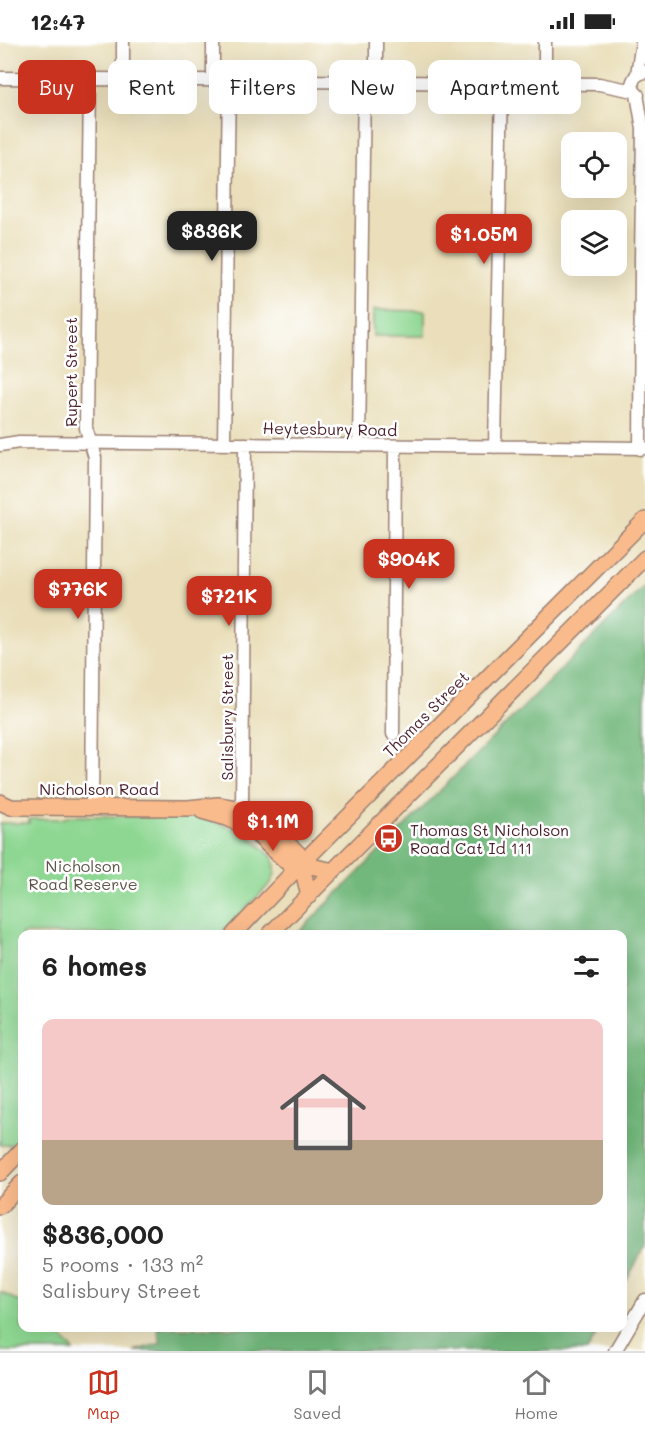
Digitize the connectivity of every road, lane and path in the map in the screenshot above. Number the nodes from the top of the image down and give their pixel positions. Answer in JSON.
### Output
{"nodes":[{"id":1,"x":123,"y":42,"type":"edge"},
{"id":2,"x":213,"y":42,"type":"edge"},
{"id":3,"x":376,"y":42,"type":"edge"},
{"id":4,"x":545,"y":42,"type":"edge"},
{"id":5,"x":642,"y":42,"type":"edge"},
{"id":6,"x":123,"y":60,"type":"edge"},
{"id":7,"x":213,"y":60,"type":"edge"},
{"id":8,"x":373,"y":60,"type":"edge"},
{"id":9,"x":545,"y":60,"type":"edge"},
{"id":10,"x":639,"y":74,"type":"edge"},
{"id":11,"x":0,"y":78,"type":"edge"},
{"id":12,"x":18,"y":78,"type":"edge"},
{"id":13,"x":581,"y":84,"type":"edge"},
{"id":14,"x":599,"y":84,"type":"junction"},
{"id":15,"x":639,"y":94,"type":"edge"},
{"id":16,"x":90,"y":114,"type":"edge"},
{"id":17,"x":229,"y":114,"type":"edge"},
{"id":18,"x":369,"y":114,"type":"edge"},
{"id":19,"x":501,"y":114,"type":"edge"},
{"id":20,"x":644,"y":126,"type":"edge"},
{"id":21,"x":643,"y":344,"type":"edge"},
{"id":22,"x":0,"y":437,"type":"edge"},
{"id":23,"x":19,"y":442,"type":"junction"},
{"id":24,"x":91,"y":443,"type":"junction"},
{"id":25,"x":224,"y":444,"type":"junction"},
{"id":26,"x":245,"y":444,"type":"junction"},
{"id":27,"x":0,"y":445,"type":"edge"},
{"id":28,"x":359,"y":446,"type":"junction"},
{"id":29,"x":395,"y":446,"type":"junction"},
{"id":30,"x":495,"y":447,"type":"junction"},
{"id":31,"x":643,"y":449,"type":"edge"},
{"id":32,"x":645,"y":520,"type":"edge"},
{"id":33,"x":645,"y":558,"type":"edge"},
{"id":34,"x":393,"y":734,"type":"dead end"},
{"id":35,"x":4,"y":807,"type":"edge"},
{"id":36,"x":92,"y":808,"type":"junction"},
{"id":37,"x":188,"y":808,"type":"junction"},
{"id":38,"x":242,"y":809,"type":"junction"},
{"id":39,"x":301,"y":864,"type":"junction"},
{"id":40,"x":334,"y":871,"type":"junction"},
{"id":41,"x":309,"y":896,"type":"junction"},
{"id":42,"x":238,"y":930,"type":"edge"},
{"id":43,"x":274,"y":930,"type":"edge"},
{"id":44,"x":18,"y":1154,"type":"edge"},
{"id":45,"x":0,"y":1173,"type":"edge"},
{"id":46,"x":18,"y":1188,"type":"edge"},
{"id":47,"x":0,"y":1206,"type":"edge"},
{"id":48,"x":645,"y":1300,"type":"edge"},
{"id":49,"x":627,"y":1331,"type":"edge"},
{"id":50,"x":626,"y":1332,"type":"edge"},
{"id":51,"x":615,"y":1351,"type":"edge"}],
"edges":[{"from":1,"to":6,"type":"street"},
{"from":2,"to":7,"type":"street"},
{"from":3,"to":8,"type":"street"},
{"from":4,"to":9,"type":"street"},
{"from":5,"to":10,"type":"street"},
{"from":10,"to":14,"type":"street"},
{"from":10,"to":15,"type":"street"},
{"from":11,"to":12,"type":"street"},
{"from":13,"to":14,"type":"street"},
{"from":14,"to":15,"type":"street"},
{"from":15,"to":20,"type":"street"},
{"from":16,"to":24,"type":"street","name":"Rupert Street"},
{"from":17,"to":25,"type":"street"},
{"from":18,"to":28,"type":"street"},
{"from":19,"to":30,"type":"street"},
{"from":20,"to":21,"type":"street"},
{"from":21,"to":31,"type":"street"},
{"from":22,"to":23,"type":"street","name":"Heytesbury Road"},
{"from":23,"to":24,"type":"street","name":"Heytesbury Road"},
{"from":23,"to":27,"type":"street","name":"Heytesbury Road"},
{"from":24,"to":25,"type":"street","name":"Heytesbury Road"},
{"from":24,"to":36,"type":"street","name":"Rupert Street"},
{"from":25,"to":26,"type":"street","name":"Heytesbury Road"},
{"from":26,"to":28,"type":"street","name":"Heytesbury Road"},
{"from":26,"to":38,"type":"street","name":"Salisbury Street"},
{"from":28,"to":29,"type":"street","name":"Heytesbury Road"},
{"from":29,"to":30,"type":"street","name":"Heytesbury Road"},
{"from":29,"to":34,"type":"street"},
{"from":30,"to":31,"type":"street","name":"Heytesbury Road"},
{"from":32,"to":39,"type":"main road","name":"Thomas Street"},
{"from":33,"to":40,"type":"main road"},
{"from":35,"to":36,"type":"main road","name":"Nicholson Road"},
{"from":36,"to":37,"type":"main road","name":"Nicholson Road"},
{"from":37,"to":38,"type":"main road","name":"Nicholson Road"},
{"from":37,"to":39,"type":"main road","name":"Nicholson Road"},
{"from":38,"to":39,"type":"main road","name":"Nicholson Road"},
{"from":39,"to":40,"type":"main road","name":"Nicholson Road"},
{"from":39,"to":41,"type":"main road","name":"Nicholson Road"},
{"from":39,"to":42,"type":"main road","name":"Thomas Street"},
{"from":40,"to":41,"type":"main road"},
{"from":41,"to":43,"type":"main road"},
{"from":44,"to":45,"type":"main road"},
{"from":46,"to":47,"type":"main road"},
{"from":48,"to":49,"type":"street"},
{"from":50,"to":51,"type":"street"}]}
